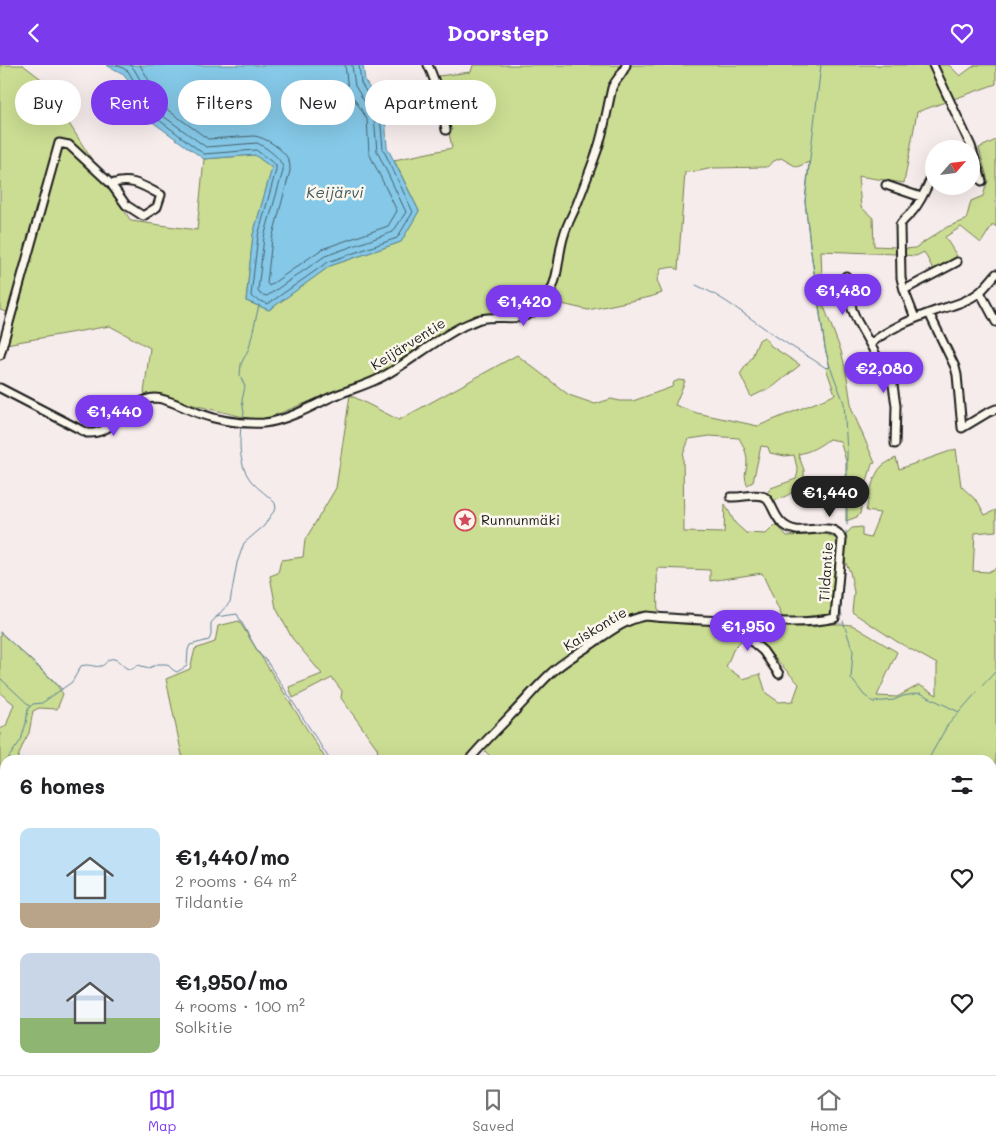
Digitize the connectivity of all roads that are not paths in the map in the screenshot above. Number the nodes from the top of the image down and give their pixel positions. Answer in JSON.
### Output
{"nodes":[{"id":1,"x":428,"y":65,"type":"edge"},
{"id":2,"x":626,"y":65,"type":"edge"},
{"id":3,"x":934,"y":65,"type":"edge"},
{"id":4,"x":446,"y":130,"type":"dead end"},
{"id":5,"x":982,"y":181,"type":"dead end"},
{"id":6,"x":111,"y":184,"type":"junction"},
{"id":7,"x":886,"y":185,"type":"dead end"},
{"id":8,"x":925,"y":190,"type":"edge"},
{"id":9,"x":921,"y":197,"type":"junction"},
{"id":10,"x":958,"y":262,"type":"dead end"},
{"id":11,"x":996,"y":274,"type":"edge"},
{"id":12,"x":846,"y":276,"type":"dead end"},
{"id":13,"x":904,"y":290,"type":"junction"},
{"id":14,"x":980,"y":292,"type":"junction"},
{"id":15,"x":929,"y":313,"type":"junction"},
{"id":16,"x":915,"y":318,"type":"junction"},
{"id":17,"x":996,"y":321,"type":"edge"},
{"id":18,"x":870,"y":344,"type":"junction"},
{"id":19,"x":0,"y":355,"type":"edge"},
{"id":20,"x":0,"y":388,"type":"edge"},
{"id":21,"x":996,"y":409,"type":"edge"},
{"id":22,"x":895,"y":444,"type":"dead end"},
{"id":23,"x":731,"y":497,"type":"dead end"},
{"id":24,"x":835,"y":618,"type":"joint"},
{"id":25,"x":738,"y":621,"type":"junction"},
{"id":26,"x":779,"y":674,"type":"dead end"},
{"id":27,"x":473,"y":755,"type":"edge"}],
"edges":[{"from":1,"to":4,"type":"street"},
{"from":2,"to":20,"type":"street","name":"Keijärventie"},
{"from":3,"to":5,"type":"street"},
{"from":6,"to":6,"type":"street"},
{"from":6,"to":19,"type":"street"},
{"from":7,"to":9,"type":"street"},
{"from":8,"to":9,"type":"street"},
{"from":9,"to":13,"type":"street"},
{"from":10,"to":13,"type":"street"},
{"from":11,"to":14,"type":"street"},
{"from":12,"to":18,"type":"street"},
{"from":13,"to":16,"type":"street"},
{"from":14,"to":15,"type":"street"},
{"from":14,"to":17,"type":"street"},
{"from":15,"to":16,"type":"street"},
{"from":15,"to":21,"type":"street"},
{"from":16,"to":18,"type":"street"},
{"from":18,"to":22,"type":"street"},
{"from":23,"to":24,"type":"street","name":"Tildantie"},
{"from":24,"to":25,"type":"street","name":"Kaiskontie"},
{"from":25,"to":26,"type":"street"},
{"from":25,"to":27,"type":"street","name":"Kaiskontie"}]}
